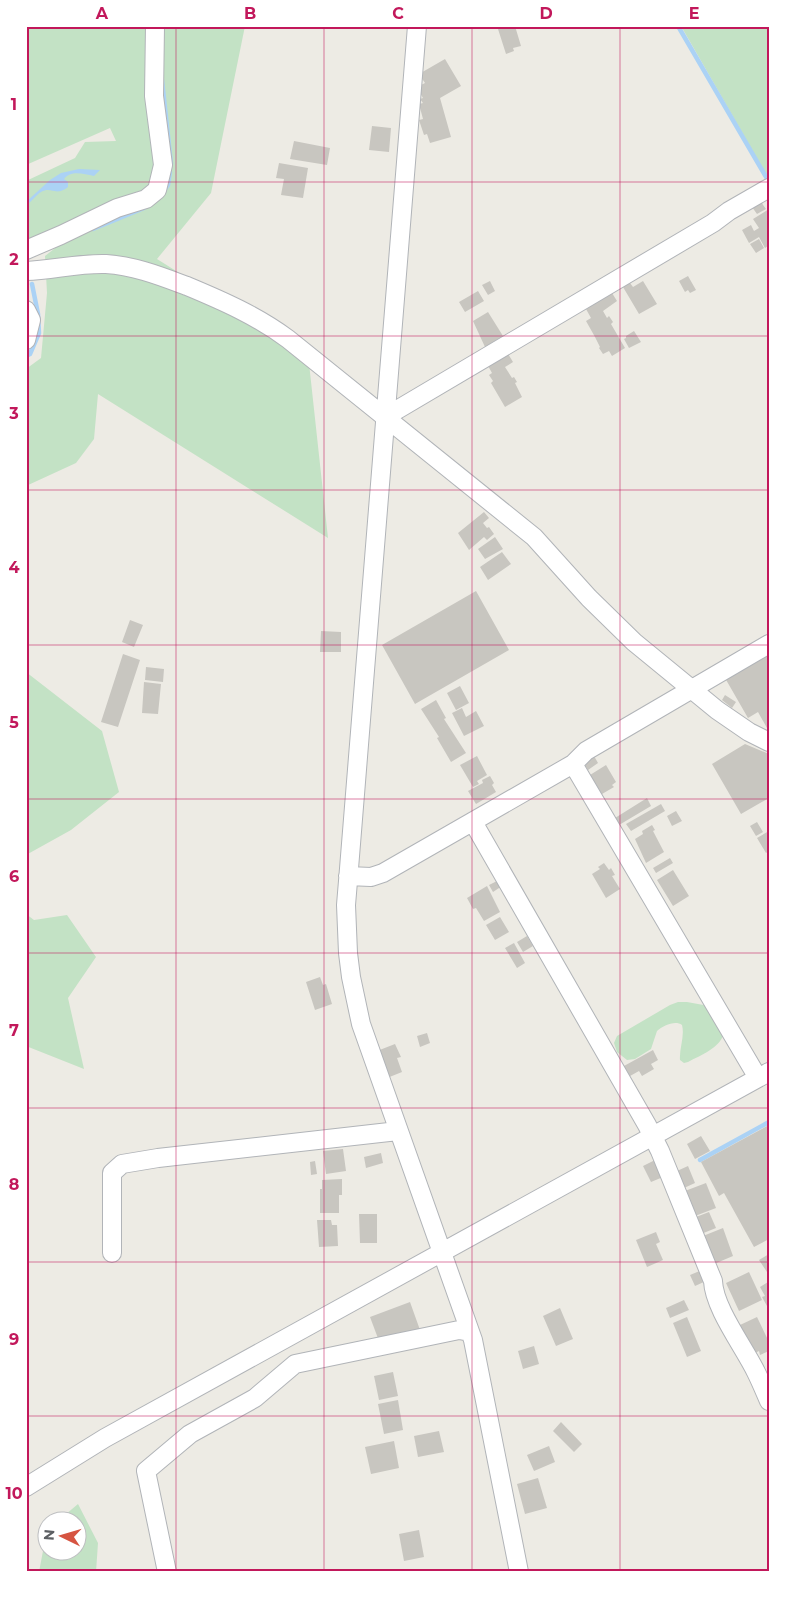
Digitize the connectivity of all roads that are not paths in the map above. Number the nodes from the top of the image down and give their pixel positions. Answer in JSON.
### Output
{"nodes":[{"id":1,"x":155,"y":26,"type":"edge"},
{"id":2,"x":417,"y":26,"type":"edge"},
{"id":3,"x":769,"y":188,"type":"edge"},
{"id":4,"x":26,"y":250,"type":"edge"},
{"id":5,"x":26,"y":271,"type":"edge"},
{"id":6,"x":26,"y":310,"type":"edge"},
{"id":7,"x":26,"y":340,"type":"edge"},
{"id":8,"x":385,"y":417,"type":"junction"},
{"id":9,"x":769,"y":644,"type":"edge"},
{"id":10,"x":692,"y":689,"type":"junction"},
{"id":11,"x":769,"y":742,"type":"edge"},
{"id":12,"x":574,"y":764,"type":"junction"},
{"id":13,"x":473,"y":822,"type":"junction"},
{"id":14,"x":348,"y":876,"type":"junction"},
{"id":15,"x":763,"y":1075,"type":"edge"},
{"id":16,"x":398,"y":1131,"type":"junction"},
{"id":17,"x":652,"y":1136,"type":"junction"},
{"id":18,"x":442,"y":1252,"type":"junction"},
{"id":19,"x":112,"y":1253,"type":"dead end"},
{"id":20,"x":470,"y":1332,"type":"junction"},
{"id":21,"x":769,"y":1401,"type":"edge"},
{"id":22,"x":26,"y":1487,"type":"edge"},
{"id":23,"x":167,"y":1572,"type":"edge"},
{"id":24,"x":519,"y":1572,"type":"edge"}],
"edges":[{"from":1,"to":4,"type":"street"},
{"from":2,"to":8,"type":"street"},
{"from":3,"to":8,"type":"street"},
{"from":5,"to":8,"type":"street"},
{"from":6,"to":7,"type":"street"},
{"from":8,"to":10,"type":"street"},
{"from":8,"to":14,"type":"street"},
{"from":9,"to":10,"type":"street"},
{"from":10,"to":11,"type":"street"},
{"from":10,"to":12,"type":"street"},
{"from":12,"to":13,"type":"street"},
{"from":12,"to":15,"type":"street"},
{"from":13,"to":14,"type":"street"},
{"from":13,"to":17,"type":"street"},
{"from":14,"to":16,"type":"street"},
{"from":15,"to":17,"type":"street"},
{"from":16,"to":18,"type":"street"},
{"from":16,"to":19,"type":"street"},
{"from":17,"to":18,"type":"street"},
{"from":17,"to":21,"type":"street"},
{"from":18,"to":20,"type":"street"},
{"from":18,"to":22,"type":"street"},
{"from":20,"to":23,"type":"street"},
{"from":20,"to":24,"type":"street"}]}
